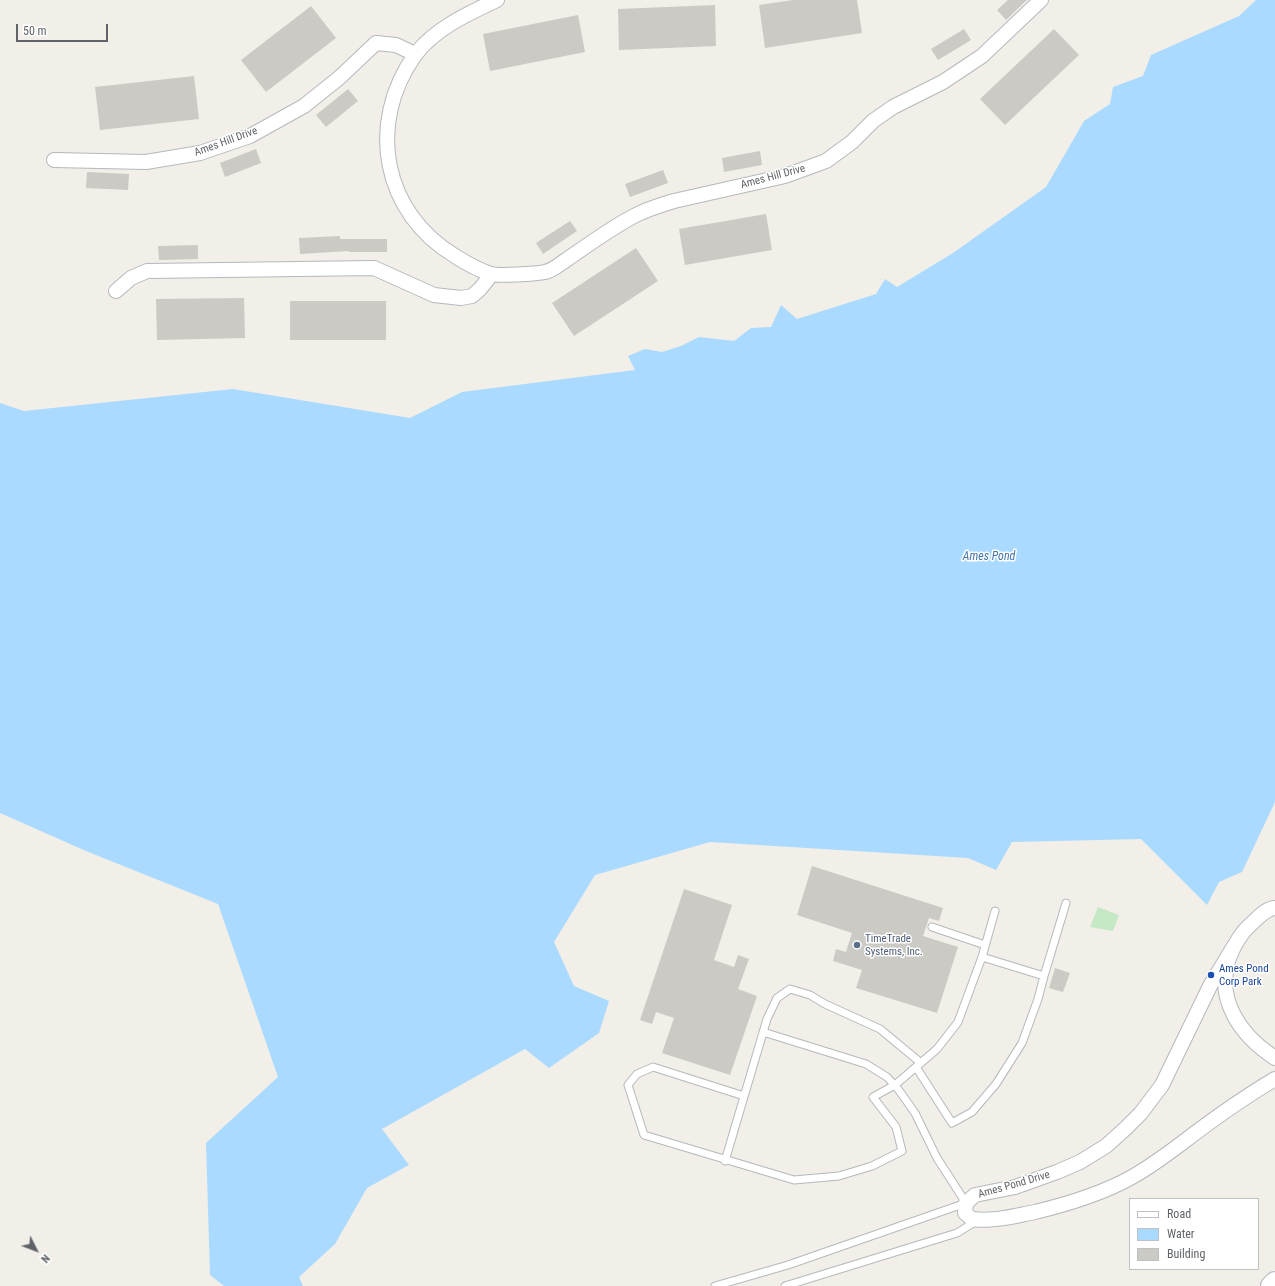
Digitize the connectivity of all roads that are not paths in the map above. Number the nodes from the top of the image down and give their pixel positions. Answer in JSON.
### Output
{"nodes":[{"id":1,"x":497,"y":0,"type":"edge"},
{"id":2,"x":1042,"y":0,"type":"edge"},
{"id":3,"x":415,"y":54,"type":"junction"},
{"id":4,"x":54,"y":160,"type":"dead end"},
{"id":5,"x":492,"y":274,"type":"junction"},
{"id":6,"x":116,"y":291,"type":"dead end"},
{"id":7,"x":1066,"y":903,"type":"dead end"},
{"id":8,"x":1274,"y":907,"type":"edge"},
{"id":9,"x":995,"y":910,"type":"dead end"},
{"id":10,"x":932,"y":927,"type":"dead end"},
{"id":11,"x":985,"y":945,"type":"junction"},
{"id":12,"x":1234,"y":946,"type":"junction"},
{"id":13,"x":982,"y":957,"type":"junction"},
{"id":14,"x":1044,"y":976,"type":"junction"},
{"id":15,"x":763,"y":1032,"type":"junction"},
{"id":16,"x":1275,"y":1058,"type":"edge"},
{"id":17,"x":919,"y":1065,"type":"junction"},
{"id":18,"x":1275,"y":1079,"type":"edge"},
{"id":19,"x":895,"y":1085,"type":"junction"},
{"id":20,"x":744,"y":1096,"type":"junction"},
{"id":21,"x":725,"y":1160,"type":"junction"},
{"id":22,"x":966,"y":1203,"type":"junction"},
{"id":23,"x":978,"y":1220,"type":"junction"},
{"id":24,"x":1275,"y":1282,"type":"edge"},
{"id":25,"x":715,"y":1286,"type":"edge"},
{"id":26,"x":786,"y":1286,"type":"edge"},
{"id":27,"x":1271,"y":1286,"type":"edge"}],
"edges":[{"from":1,"to":3,"type":"street","name":"Ames Hill Drive"},
{"from":2,"to":5,"type":"street","name":"Ames Hill Drive"},
{"from":3,"to":4,"type":"street","name":"Ames Hill Drive"},
{"from":3,"to":5,"type":"street","name":"Ames Hill Drive"},
{"from":5,"to":6,"type":"street"},
{"from":7,"to":14,"type":"lane"},
{"from":8,"to":12,"type":"street","name":"Ames Pond Drive"},
{"from":9,"to":11,"type":"lane"},
{"from":10,"to":11,"type":"lane"},
{"from":11,"to":13,"type":"lane"},
{"from":12,"to":16,"type":"street","name":"Ames Pond Drive"},
{"from":12,"to":22,"type":"street","name":"Ames Pond Drive"},
{"from":13,"to":14,"type":"lane"},
{"from":13,"to":17,"type":"lane"},
{"from":14,"to":17,"type":"lane"},
{"from":15,"to":17,"type":"lane"},
{"from":15,"to":19,"type":"lane"},
{"from":15,"to":20,"type":"lane"},
{"from":17,"to":19,"type":"lane"},
{"from":18,"to":23,"type":"street"},
{"from":19,"to":21,"type":"lane"},
{"from":19,"to":22,"type":"lane"},
{"from":20,"to":21,"type":"lane"},
{"from":20,"to":21,"type":"lane"},
{"from":22,"to":23,"type":"street","name":"Ames Pond Drive"},
{"from":22,"to":25,"type":"lane"},
{"from":23,"to":26,"type":"lane"},
{"from":24,"to":27,"type":"main road"}]}
